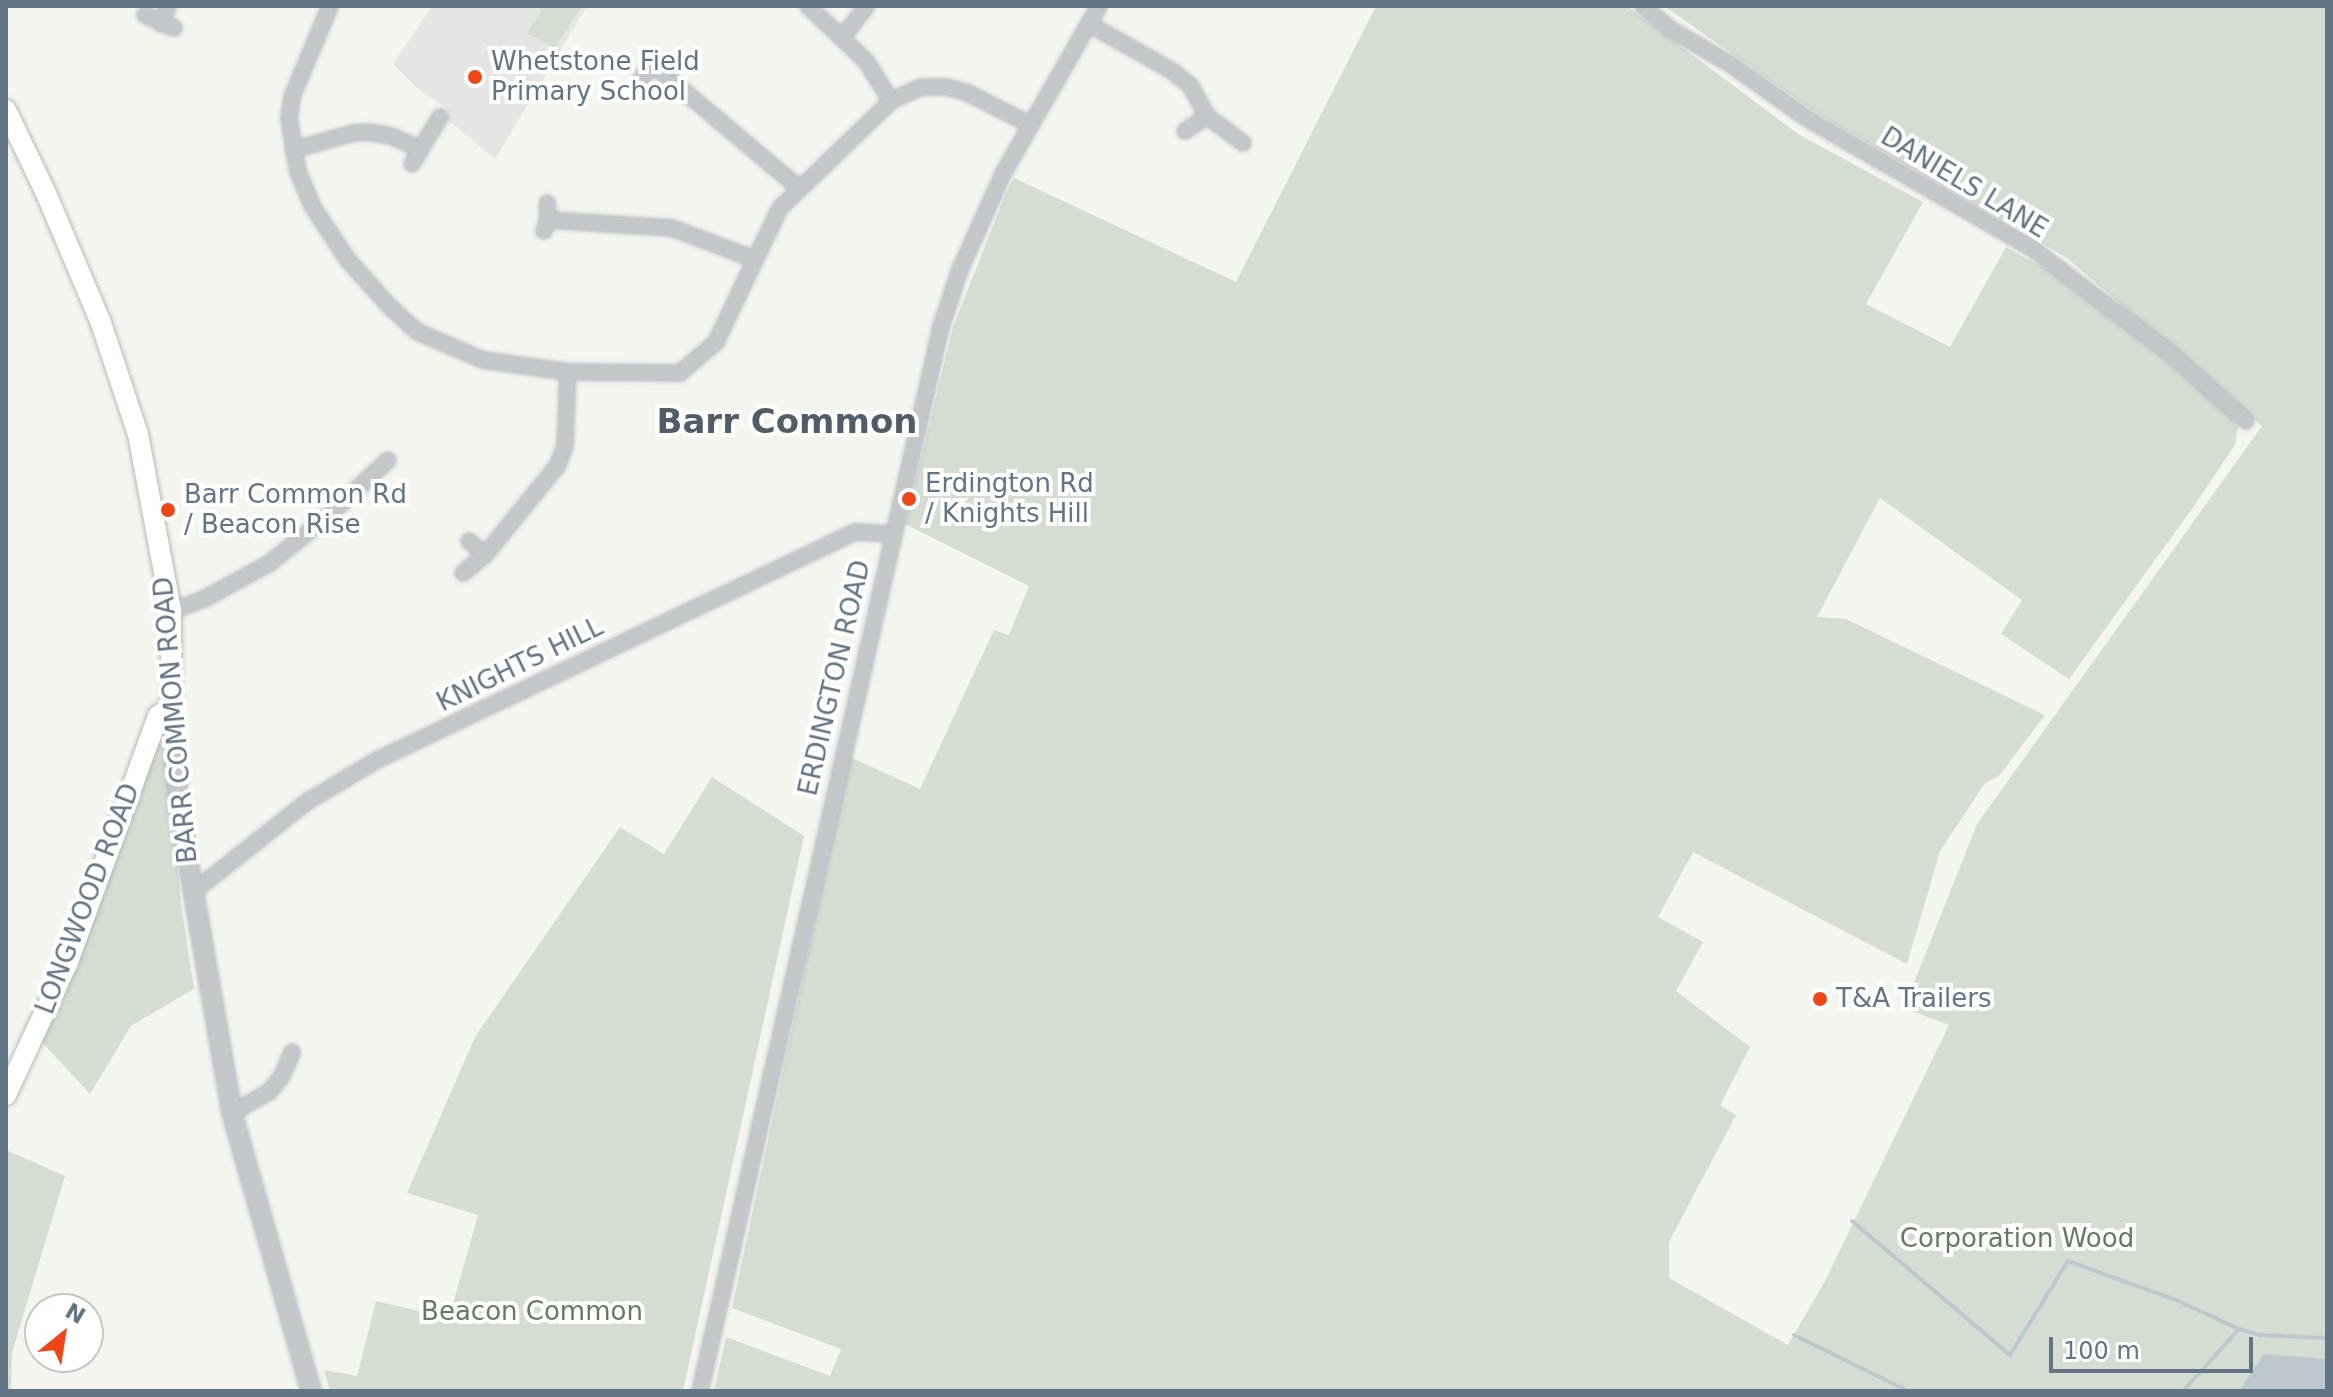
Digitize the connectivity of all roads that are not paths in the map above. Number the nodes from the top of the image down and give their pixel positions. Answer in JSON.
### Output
{"nodes":[{"id":1,"x":168,"y":6,"type":"edge"},
{"id":2,"x":330,"y":6,"type":"edge"},
{"id":3,"x":808,"y":6,"type":"edge"},
{"id":4,"x":866,"y":6,"type":"edge"},
{"id":5,"x":1099,"y":6,"type":"edge"},
{"id":6,"x":1643,"y":6,"type":"edge"},
{"id":7,"x":145,"y":15,"type":"dead end"},
{"id":8,"x":1089,"y":24,"type":"junction"},
{"id":9,"x":843,"y":37,"type":"junction"},
{"id":10,"x":641,"y":79,"type":"dead end"},
{"id":11,"x":891,"y":101,"type":"junction"},
{"id":12,"x":6,"y":110,"type":"edge"},
{"id":13,"x":1207,"y":116,"type":"junction"},
{"id":14,"x":440,"y":117,"type":"dead end"},
{"id":15,"x":1031,"y":125,"type":"junction"},
{"id":16,"x":1185,"y":131,"type":"dead end"},
{"id":17,"x":1243,"y":143,"type":"dead end"},
{"id":18,"x":420,"y":149,"type":"junction"},
{"id":19,"x":293,"y":150,"type":"junction"},
{"id":20,"x":412,"y":164,"type":"dead end"},
{"id":21,"x":799,"y":188,"type":"junction"},
{"id":22,"x":547,"y":203,"type":"dead end"},
{"id":23,"x":754,"y":259,"type":"junction"},
{"id":24,"x":568,"y":372,"type":"junction"},
{"id":25,"x":2246,"y":421,"type":"dead end"},
{"id":26,"x":388,"y":460,"type":"dead end"},
{"id":27,"x":892,"y":534,"type":"junction"},
{"id":28,"x":469,"y":541,"type":"dead end"},
{"id":29,"x":485,"y":555,"type":"junction"},
{"id":30,"x":463,"y":573,"type":"dead end"},
{"id":31,"x":171,"y":611,"type":"junction"},
{"id":32,"x":171,"y":707,"type":"junction"},
{"id":33,"x":192,"y":893,"type":"junction"},
{"id":34,"x":292,"y":1052,"type":"dead end"},
{"id":35,"x":6,"y":1095,"type":"edge"},
{"id":36,"x":232,"y":1113,"type":"junction"},
{"id":37,"x":311,"y":1391,"type":"edge"},
{"id":38,"x":700,"y":1391,"type":"edge"}],
"edges":[{"from":1,"to":7,"type":"street"},
{"from":2,"to":19,"type":"street"},
{"from":3,"to":9,"type":"street"},
{"from":4,"to":9,"type":"street"},
{"from":5,"to":8,"type":"street","name":"ERDINGTON ROAD"},
{"from":6,"to":25,"type":"street","name":"DANIELS LANE"},
{"from":8,"to":13,"type":"street"},
{"from":8,"to":15,"type":"street","name":"ERDINGTON ROAD"},
{"from":9,"to":11,"type":"street"},
{"from":10,"to":21,"type":"street"},
{"from":11,"to":15,"type":"street"},
{"from":11,"to":21,"type":"street"},
{"from":12,"to":31,"type":"main road","name":"BARR COMMON ROAD"},
{"from":13,"to":16,"type":"street"},
{"from":13,"to":17,"type":"street"},
{"from":14,"to":18,"type":"street"},
{"from":15,"to":27,"type":"street","name":"ERDINGTON ROAD"},
{"from":18,"to":19,"type":"street"},
{"from":18,"to":20,"type":"street"},
{"from":19,"to":24,"type":"street"},
{"from":21,"to":23,"type":"street"},
{"from":22,"to":23,"type":"street"},
{"from":23,"to":24,"type":"street"},
{"from":24,"to":29,"type":"street"},
{"from":26,"to":31,"type":"street"},
{"from":27,"to":33,"type":"street","name":"KNIGHTS HILL"},
{"from":27,"to":38,"type":"street","name":"ERDINGTON ROAD"},
{"from":28,"to":29,"type":"street"},
{"from":29,"to":30,"type":"street"},
{"from":31,"to":32,"type":"main road","name":"BARR COMMON ROAD"},
{"from":32,"to":33,"type":"street","name":"BARR COMMON ROAD"},
{"from":32,"to":35,"type":"main road","name":"LONGWOOD ROAD"},
{"from":33,"to":36,"type":"street","name":"BARR COMMON ROAD"},
{"from":34,"to":36,"type":"street"},
{"from":36,"to":37,"type":"street","name":"BARR COMMON ROAD"}]}
